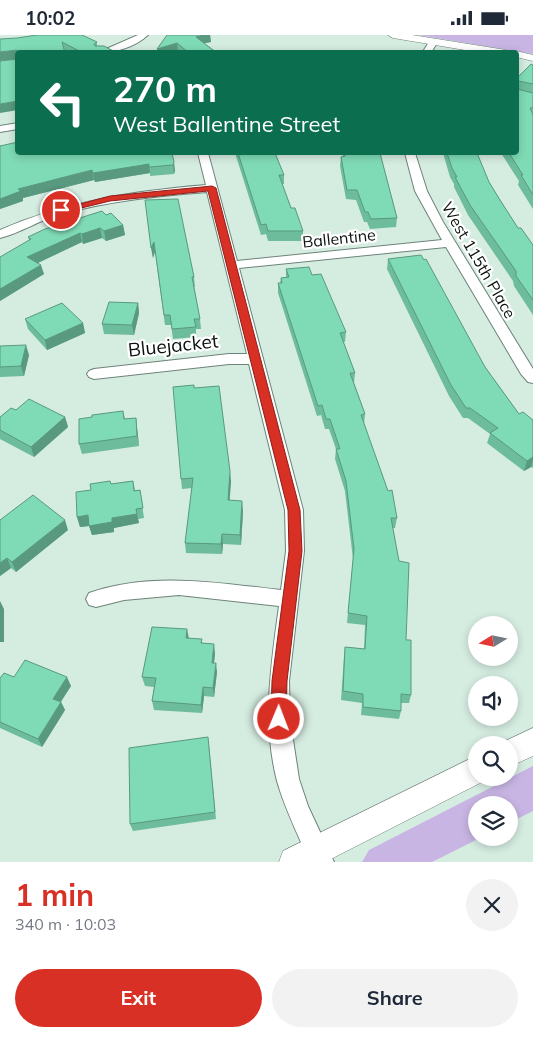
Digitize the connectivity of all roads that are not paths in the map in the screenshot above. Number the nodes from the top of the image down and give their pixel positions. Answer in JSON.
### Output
{"nodes":[{"id":1,"x":144,"y":35,"type":"edge"},
{"id":2,"x":393,"y":35,"type":"edge"},
{"id":3,"x":434,"y":41,"type":"junction"},
{"id":4,"x":120,"y":46,"type":"junction"},
{"id":5,"x":109,"y":50,"type":"edge"},
{"id":6,"x":132,"y":50,"type":"edge"},
{"id":7,"x":428,"y":50,"type":"edge"},
{"id":8,"x":488,"y":50,"type":"edge"},
{"id":9,"x":519,"y":55,"type":"edge"},
{"id":10,"x":533,"y":58,"type":"edge"},
{"id":11,"x":15,"y":126,"type":"edge"},
{"id":12,"x":0,"y":129,"type":"edge"},
{"id":13,"x":204,"y":155,"type":"edge"},
{"id":14,"x":411,"y":155,"type":"edge"},
{"id":15,"x":212,"y":188,"type":"junction"},
{"id":16,"x":0,"y":234,"type":"edge"},
{"id":17,"x":448,"y":243,"type":"junction"},
{"id":18,"x":233,"y":265,"type":"junction"},
{"id":19,"x":256,"y":359,"type":"junction"},
{"id":20,"x":94,"y":374,"type":"dead end"},
{"id":21,"x":533,"y":378,"type":"edge"},
{"id":22,"x":96,"y":599,"type":"dead end"},
{"id":23,"x":288,"y":599,"type":"junction"},
{"id":24,"x":533,"y":741,"type":"edge"},
{"id":25,"x":518,"y":749,"type":"edge"},
{"id":26,"x":468,"y":774,"type":"edge"},
{"id":27,"x":311,"y":858,"type":"edge"}],
"edges":[{"from":1,"to":4,"type":"street"},
{"from":2,"to":3,"type":"street"},
{"from":3,"to":7,"type":"street"},
{"from":3,"to":8,"type":"street"},
{"from":4,"to":5,"type":"street"},
{"from":4,"to":6,"type":"street"},
{"from":9,"to":10,"type":"street"},
{"from":11,"to":12,"type":"street"},
{"from":13,"to":15,"type":"street"},
{"from":14,"to":17,"type":"street","name":"West 115th Place"},
{"from":15,"to":16,"type":"street"},
{"from":15,"to":18,"type":"street"},
{"from":17,"to":18,"type":"street","name":"Ballentine"},
{"from":17,"to":21,"type":"street","name":"West 115th Place"},
{"from":18,"to":19,"type":"street"},
{"from":19,"to":20,"type":"street","name":"Bluejacket"},
{"from":19,"to":23,"type":"street"},
{"from":22,"to":23,"type":"street"},
{"from":23,"to":27,"type":"street"},
{"from":24,"to":25,"type":"street"},
{"from":26,"to":27,"type":"street"}]}
